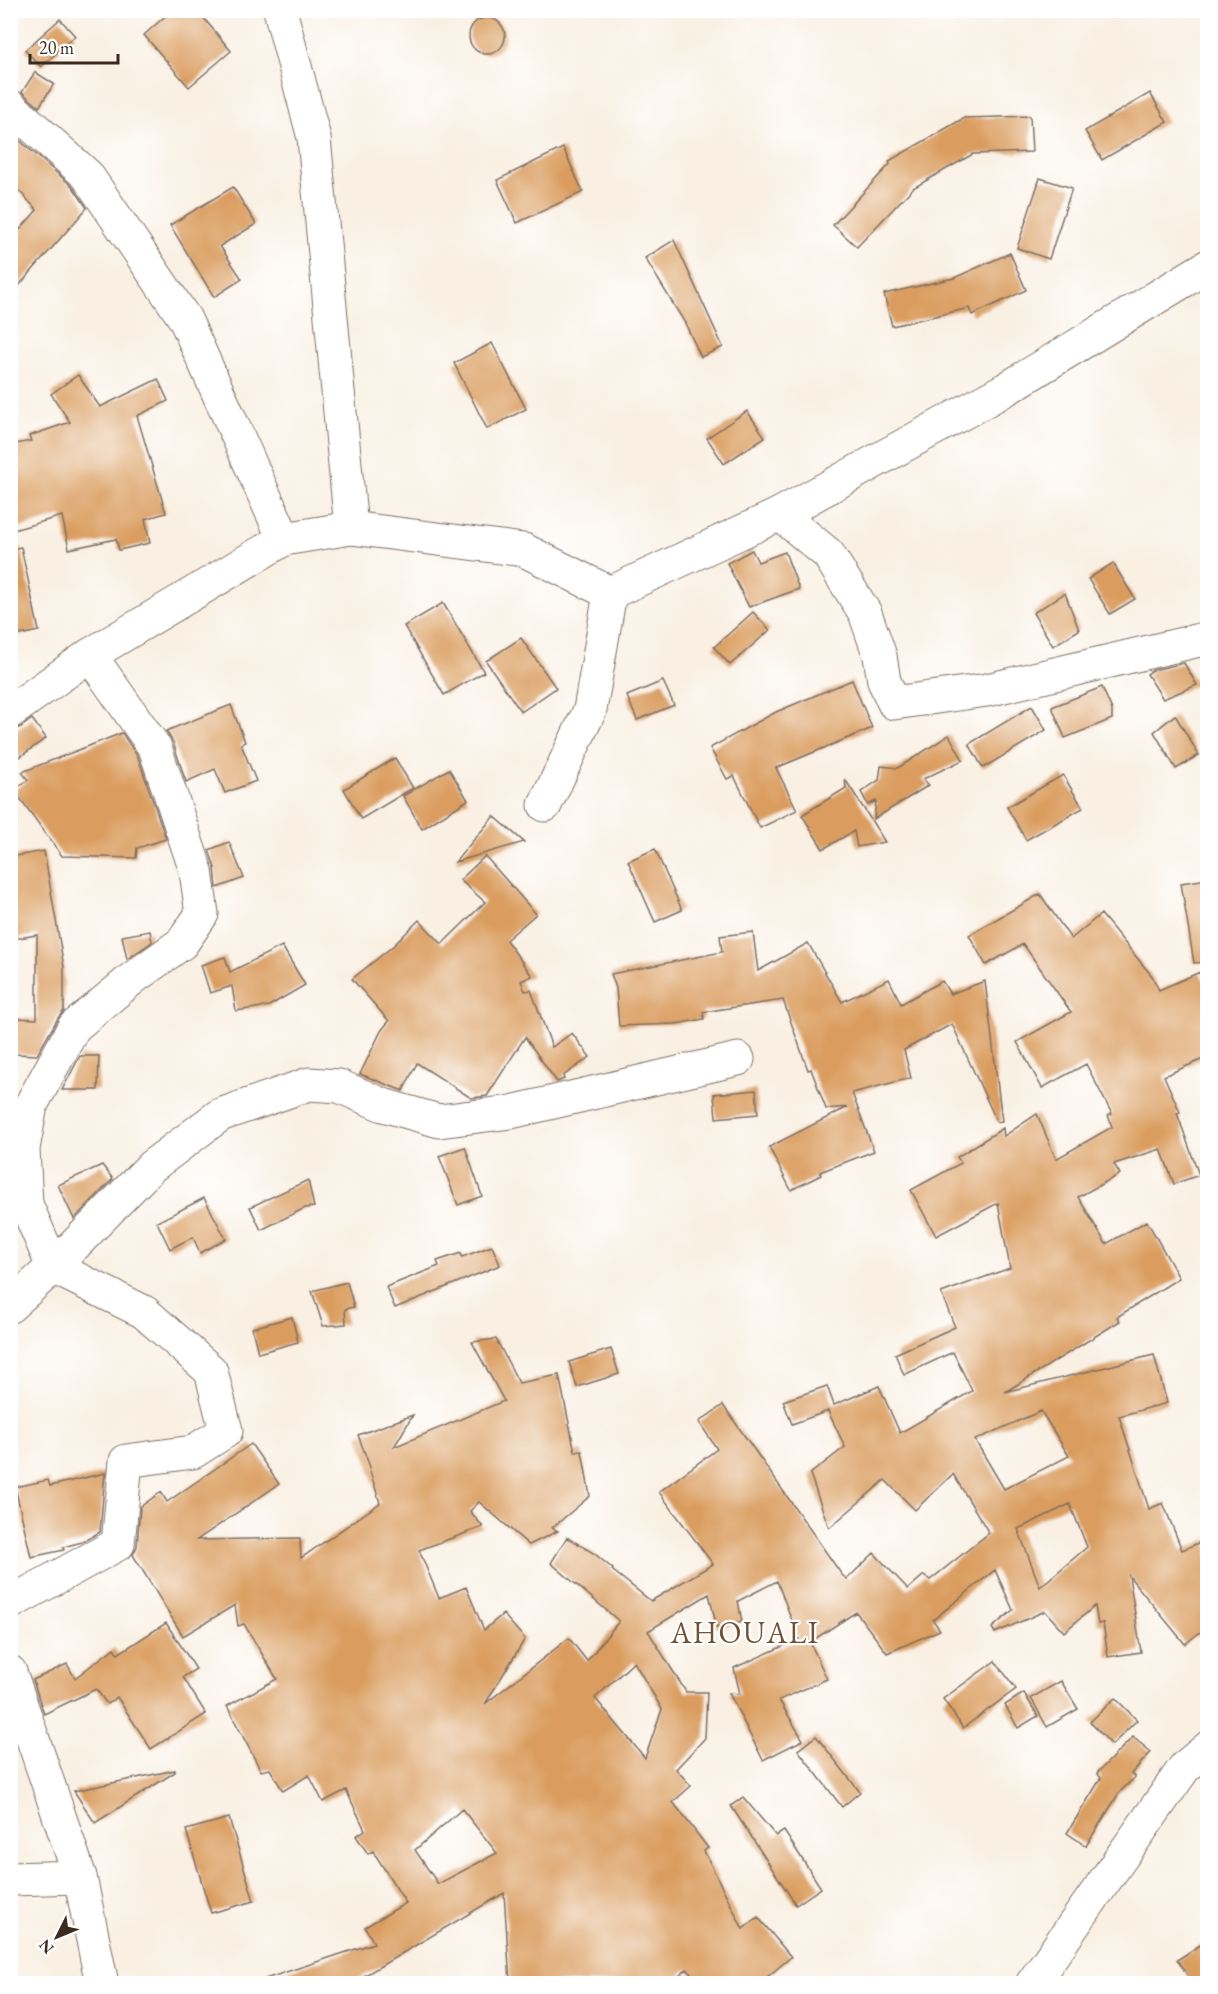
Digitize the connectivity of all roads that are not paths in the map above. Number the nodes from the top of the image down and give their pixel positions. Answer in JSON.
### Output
{"nodes":[{"id":1,"x":280,"y":10,"type":"edge"},
{"id":2,"x":10,"y":106,"type":"edge"},
{"id":3,"x":1208,"y":266,"type":"edge"},
{"id":4,"x":780,"y":514,"type":"junction"},
{"id":5,"x":351,"y":528,"type":"junction"},
{"id":6,"x":284,"y":539,"type":"junction"},
{"id":7,"x":610,"y":592,"type":"junction"},
{"id":8,"x":1208,"y":638,"type":"edge"},
{"id":9,"x":90,"y":655,"type":"junction"},
{"id":10,"x":10,"y":712,"type":"edge"},
{"id":11,"x":545,"y":805,"type":"dead end"},
{"id":12,"x":738,"y":1059,"type":"dead end"},
{"id":13,"x":53,"y":1267,"type":"junction"},
{"id":14,"x":10,"y":1306,"type":"edge"},
{"id":15,"x":10,"y":1603,"type":"edge"},
{"id":16,"x":10,"y":1672,"type":"edge"},
{"id":17,"x":1208,"y":1748,"type":"edge"},
{"id":18,"x":80,"y":1877,"type":"junction"},
{"id":19,"x":10,"y":1879,"type":"edge"},
{"id":20,"x":102,"y":1983,"type":"edge"},
{"id":21,"x":1032,"y":1983,"type":"edge"}],
"edges":[{"from":1,"to":5,"type":"street"},
{"from":2,"to":6,"type":"street"},
{"from":3,"to":4,"type":"street"},
{"from":4,"to":7,"type":"street"},
{"from":4,"to":8,"type":"street"},
{"from":5,"to":6,"type":"street"},
{"from":5,"to":7,"type":"street"},
{"from":6,"to":9,"type":"street"},
{"from":7,"to":11,"type":"street"},
{"from":9,"to":10,"type":"street"},
{"from":9,"to":13,"type":"street"},
{"from":12,"to":13,"type":"street"},
{"from":13,"to":14,"type":"street"},
{"from":13,"to":15,"type":"street"},
{"from":16,"to":18,"type":"street"},
{"from":17,"to":21,"type":"street"},
{"from":18,"to":19,"type":"street"},
{"from":18,"to":20,"type":"street"}]}
